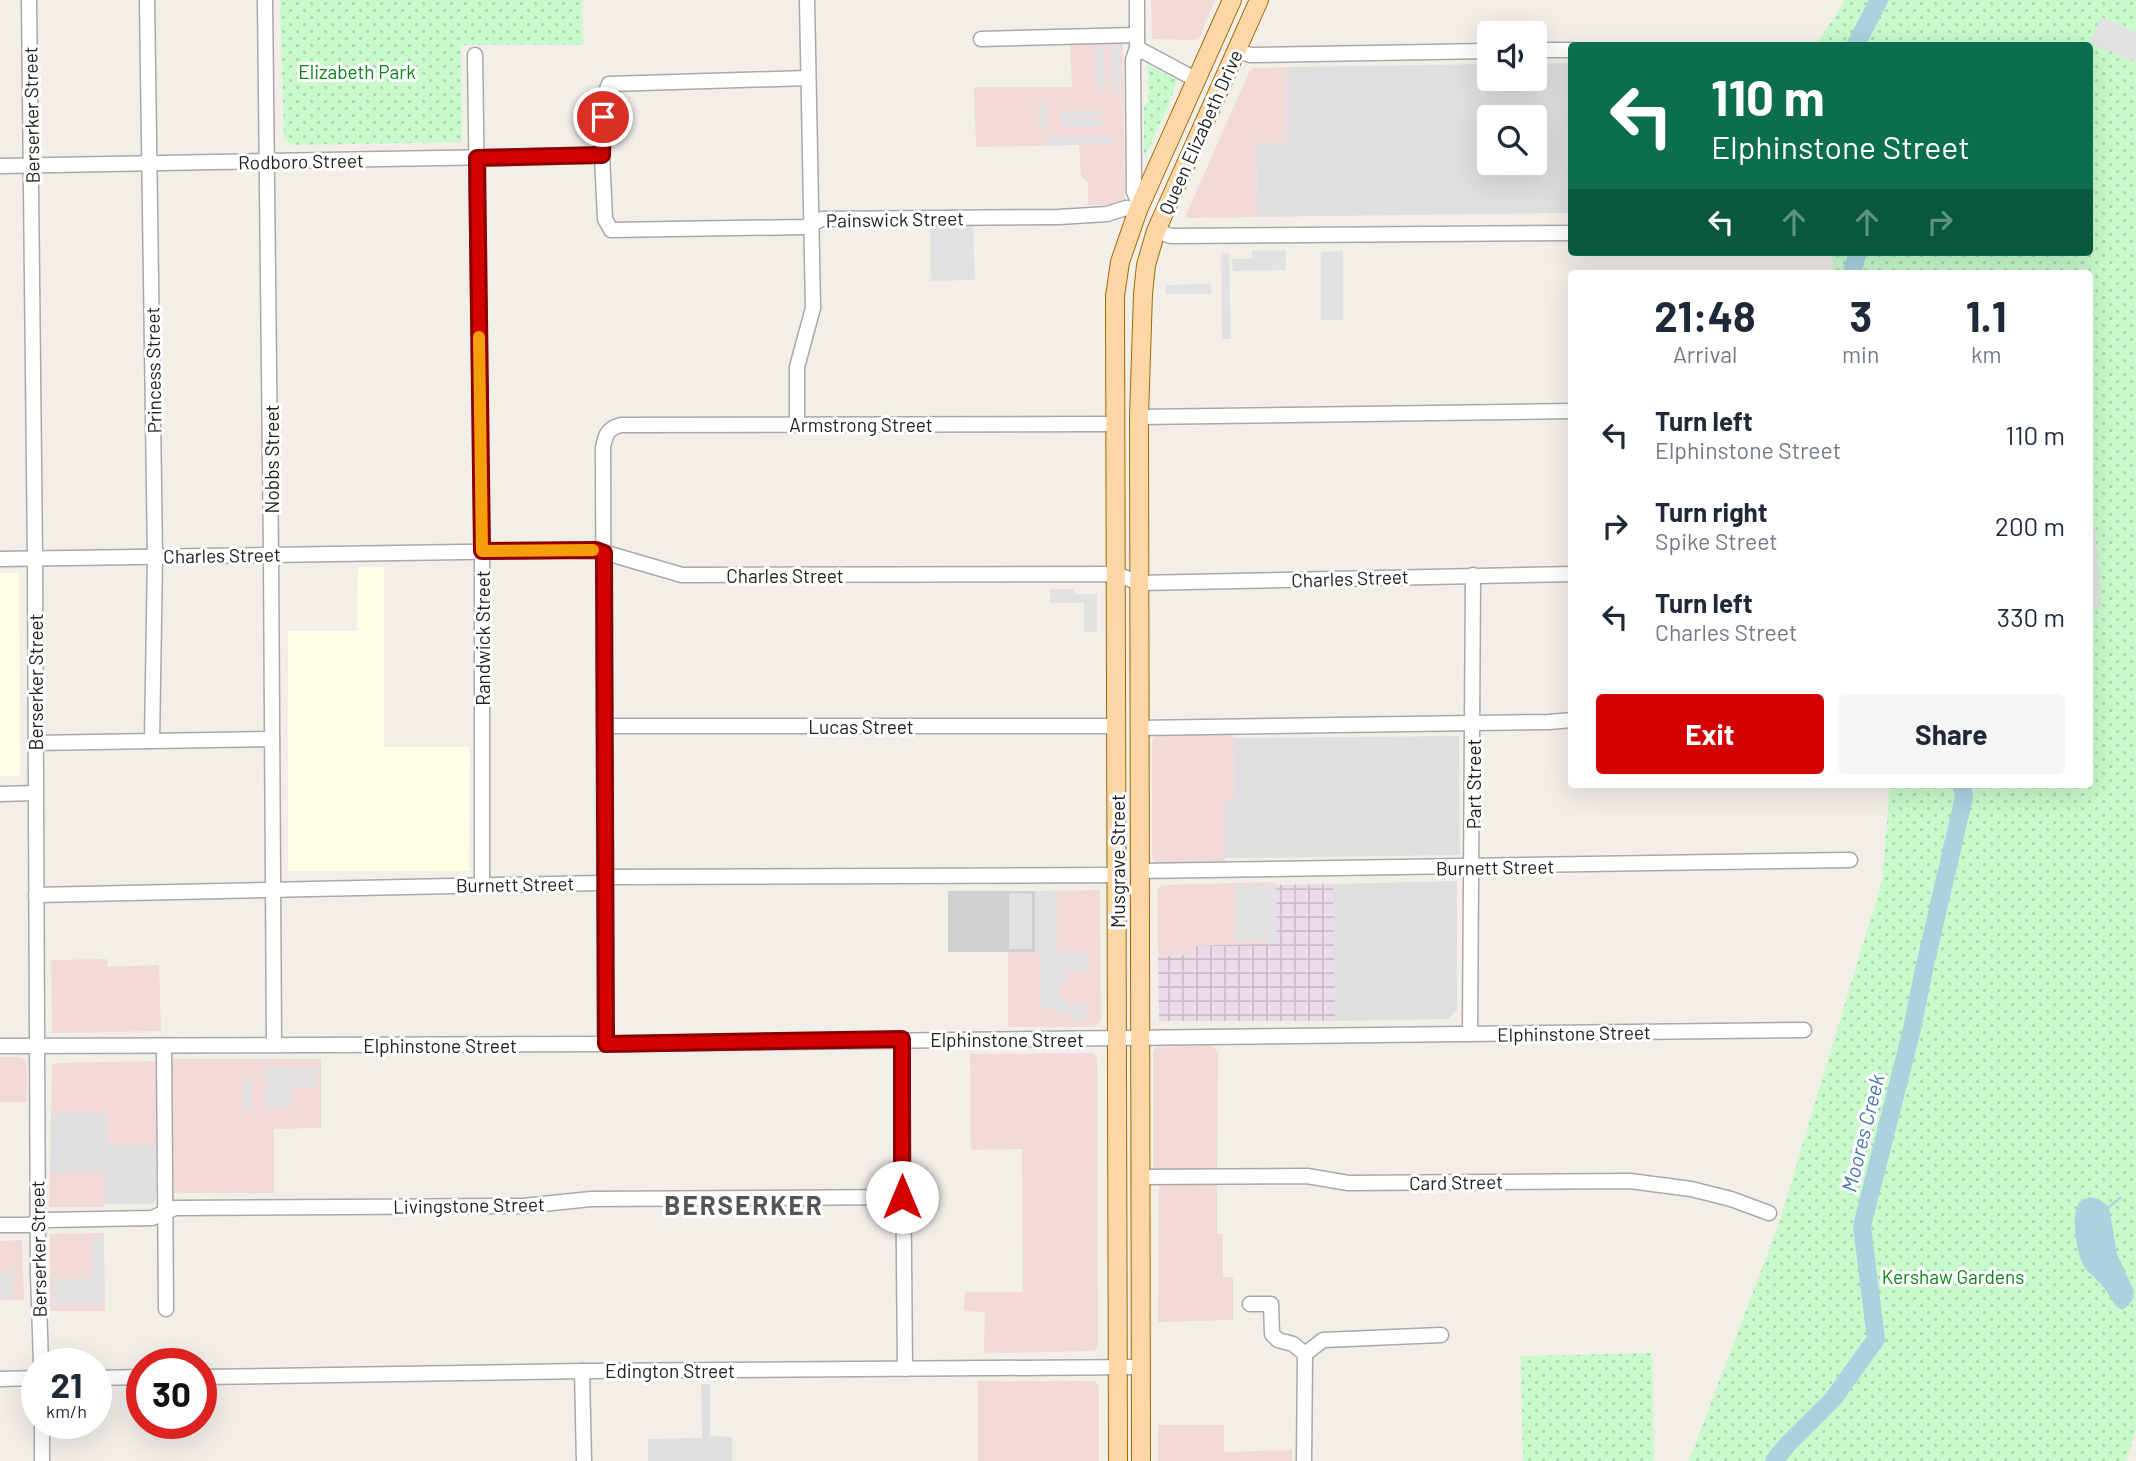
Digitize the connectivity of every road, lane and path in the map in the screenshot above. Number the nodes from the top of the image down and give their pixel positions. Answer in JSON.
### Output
{"nodes":[{"id":1,"x":29,"y":0,"type":"edge"},
{"id":2,"x":147,"y":0,"type":"edge"},
{"id":3,"x":265,"y":0,"type":"edge"},
{"id":4,"x":807,"y":0,"type":"edge"},
{"id":5,"x":1136,"y":0,"type":"edge"},
{"id":6,"x":1232,"y":0,"type":"edge"},
{"id":7,"x":1259,"y":0,"type":"edge"},
{"id":8,"x":981,"y":39,"type":"dead end"},
{"id":9,"x":1137,"y":42,"type":"junction"},
{"id":10,"x":1236,"y":50,"type":"junction"},
{"id":11,"x":1547,"y":50,"type":"edge"},
{"id":12,"x":1568,"y":50,"type":"edge"},
{"id":13,"x":1477,"y":51,"type":"edge"},
{"id":14,"x":475,"y":55,"type":"dead end"},
{"id":15,"x":808,"y":78,"type":"junction"},
{"id":16,"x":1195,"y":79,"type":"junction"},
{"id":17,"x":602,"y":155,"type":"junction"},
{"id":18,"x":477,"y":158,"type":"junction"},
{"id":19,"x":268,"y":161,"type":"junction"},
{"id":20,"x":150,"y":164,"type":"junction"},
{"id":21,"x":0,"y":166,"type":"edge"},
{"id":22,"x":32,"y":166,"type":"junction"},
{"id":23,"x":1139,"y":207,"type":"junction"},
{"id":24,"x":811,"y":223,"type":"junction"},
{"id":25,"x":1156,"y":231,"type":"junction"},
{"id":26,"x":1568,"y":233,"type":"edge"},
{"id":27,"x":1120,"y":262,"type":"joint"},
{"id":28,"x":1146,"y":265,"type":"joint"},
{"id":29,"x":1568,"y":411,"type":"edge"},
{"id":30,"x":1139,"y":417,"type":"junction"},
{"id":31,"x":797,"y":424,"type":"junction"},
{"id":32,"x":1116,"y":424,"type":"junction"},
{"id":33,"x":482,"y":551,"type":"junction"},
{"id":34,"x":604,"y":553,"type":"junction"},
{"id":35,"x":271,"y":554,"type":"junction"},
{"id":36,"x":155,"y":557,"type":"junction"},
{"id":37,"x":35,"y":558,"type":"junction"},
{"id":38,"x":0,"y":559,"type":"edge"},
{"id":39,"x":1116,"y":574,"type":"junction"},
{"id":40,"x":1568,"y":574,"type":"edge"},
{"id":41,"x":1473,"y":575,"type":"junction"},
{"id":42,"x":1139,"y":583,"type":"junction"},
{"id":43,"x":1568,"y":720,"type":"edge"},
{"id":44,"x":1473,"y":723,"type":"junction"},
{"id":45,"x":604,"y":726,"type":"junction"},
{"id":46,"x":1117,"y":726,"type":"junction"},
{"id":47,"x":1139,"y":728,"type":"junction"},
{"id":48,"x":272,"y":739,"type":"junction"},
{"id":49,"x":152,"y":741,"type":"junction"},
{"id":50,"x":36,"y":743,"type":"junction"},
{"id":51,"x":35,"y":793,"type":"junction"},
{"id":52,"x":0,"y":794,"type":"edge"},
{"id":53,"x":1850,"y":860,"type":"dead end"},
{"id":54,"x":1472,"y":867,"type":"junction"},
{"id":55,"x":1139,"y":871,"type":"junction"},
{"id":56,"x":1118,"y":875,"type":"junction"},
{"id":57,"x":604,"y":880,"type":"junction"},
{"id":58,"x":482,"y":884,"type":"junction"},
{"id":59,"x":272,"y":889,"type":"junction"},
{"id":60,"x":36,"y":895,"type":"junction"},
{"id":61,"x":1804,"y":1030,"type":"dead end"},
{"id":62,"x":1470,"y":1034,"type":"junction"},
{"id":63,"x":1139,"y":1037,"type":"junction"},
{"id":64,"x":1116,"y":1038,"type":"junction"},
{"id":65,"x":902,"y":1039,"type":"junction"},
{"id":66,"x":606,"y":1044,"type":"junction"},
{"id":67,"x":274,"y":1045,"type":"junction"},
{"id":68,"x":0,"y":1046,"type":"edge"},
{"id":69,"x":36,"y":1046,"type":"junction"},
{"id":70,"x":163,"y":1046,"type":"junction"},
{"id":71,"x":1139,"y":1177,"type":"junction"},
{"id":72,"x":902,"y":1197,"type":"junction"},
{"id":73,"x":164,"y":1212,"type":"junction"},
{"id":74,"x":1769,"y":1213,"type":"dead end"},
{"id":75,"x":37,"y":1222,"type":"junction"},
{"id":76,"x":0,"y":1225,"type":"edge"},
{"id":77,"x":1250,"y":1304,"type":"dead end"},
{"id":78,"x":166,"y":1309,"type":"dead end"},
{"id":79,"x":1441,"y":1335,"type":"dead end"},
{"id":80,"x":41,"y":1348,"type":"edge"},
{"id":81,"x":1305,"y":1354,"type":"junction"},
{"id":82,"x":1117,"y":1367,"type":"junction"},
{"id":83,"x":1140,"y":1367,"type":"junction"},
{"id":84,"x":905,"y":1369,"type":"junction"},
{"id":85,"x":582,"y":1371,"type":"junction"},
{"id":86,"x":217,"y":1377,"type":"edge"},
{"id":87,"x":21,"y":1378,"type":"edge"},
{"id":88,"x":0,"y":1379,"type":"edge"},
{"id":89,"x":42,"y":1439,"type":"edge"},
{"id":90,"x":42,"y":1461,"type":"edge"},
{"id":91,"x":584,"y":1461,"type":"edge"},
{"id":92,"x":1118,"y":1461,"type":"edge"},
{"id":93,"x":1141,"y":1461,"type":"edge"},
{"id":94,"x":1304,"y":1461,"type":"edge"}],
"edges":[{"from":1,"to":22,"type":"street","name":"Berserker Street"},
{"from":2,"to":20,"type":"street","name":"Princess Street"},
{"from":3,"to":19,"type":"street","name":"Nobbs Street"},
{"from":4,"to":15,"type":"street"},
{"from":5,"to":9,"type":"street"},
{"from":6,"to":16,"type":"main road","name":"Queen Elizabeth Drive"},
{"from":7,"to":10,"type":"main road","name":"Queen Elizabeth Drive"},
{"from":8,"to":9,"type":"street"},
{"from":9,"to":16,"type":"street"},
{"from":9,"to":23,"type":"street"},
{"from":10,"to":13,"type":"street"},
{"from":10,"to":25,"type":"main road","name":"Queen Elizabeth Drive"},
{"from":11,"to":12,"type":"street"},
{"from":14,"to":18,"type":"street","name":"Randwick Street"},
{"from":15,"to":17,"type":"street"},
{"from":15,"to":24,"type":"street"},
{"from":16,"to":23,"type":"main road","name":"Queen Elizabeth Drive"},
{"from":17,"to":18,"type":"street","name":"Rodboro Street"},
{"from":17,"to":24,"type":"street","name":"Painswick Street"},
{"from":18,"to":19,"type":"street","name":"Rodboro Street"},
{"from":18,"to":33,"type":"street","name":"Randwick Street"},
{"from":19,"to":20,"type":"street","name":"Rodboro Street"},
{"from":19,"to":35,"type":"street","name":"Nobbs Street"},
{"from":20,"to":22,"type":"street","name":"Rodboro Street"},
{"from":20,"to":36,"type":"street","name":"Princess Street"},
{"from":21,"to":22,"type":"street","name":"Rodboro Street"},
{"from":22,"to":37,"type":"street","name":"Berserker Street"},
{"from":23,"to":24,"type":"street","name":"Painswick Street"},
{"from":23,"to":27,"type":"main road","name":"Queen Elizabeth Drive"},
{"from":24,"to":31,"type":"street"},
{"from":25,"to":26,"type":"street"},
{"from":25,"to":28,"type":"main road","name":"Queen Elizabeth Drive"},
{"from":27,"to":32,"type":"main road","name":"Musgrave Street"},
{"from":28,"to":30,"type":"main road","name":"Musgrave Street"},
{"from":29,"to":30,"type":"street"},
{"from":30,"to":42,"type":"main road","name":"Musgrave Street"},
{"from":31,"to":32,"type":"street","name":"Armstrong Street"},
{"from":31,"to":34,"type":"street","name":"Armstrong Street"},
{"from":32,"to":39,"type":"main road","name":"Musgrave Street"},
{"from":33,"to":34,"type":"street","name":"Charles Street"},
{"from":33,"to":35,"type":"street","name":"Charles Street"},
{"from":33,"to":58,"type":"street","name":"Randwick Street"},
{"from":34,"to":39,"type":"street","name":"Charles Street"},
{"from":34,"to":45,"type":"street"},
{"from":35,"to":36,"type":"street","name":"Charles Street"},
{"from":35,"to":48,"type":"street","name":"Nobbs Street"},
{"from":36,"to":37,"type":"street","name":"Charles Street"},
{"from":36,"to":49,"type":"street","name":"Princess Street"},
{"from":37,"to":38,"type":"street","name":"Charles Street"},
{"from":37,"to":50,"type":"street","name":"Berserker Street"},
{"from":39,"to":42,"type":"street","name":"Charles Street"},
{"from":39,"to":46,"type":"main road","name":"Musgrave Street"},
{"from":40,"to":41,"type":"street","name":"Charles Street"},
{"from":41,"to":42,"type":"street","name":"Charles Street"},
{"from":41,"to":44,"type":"street","name":"Part Street"},
{"from":42,"to":47,"type":"main road","name":"Musgrave Street"},
{"from":43,"to":44,"type":"street"},
{"from":44,"to":47,"type":"street"},
{"from":44,"to":54,"type":"street","name":"Part Street"},
{"from":45,"to":46,"type":"street","name":"Lucas Street"},
{"from":45,"to":57,"type":"street"},
{"from":46,"to":56,"type":"main road","name":"Musgrave Street"},
{"from":47,"to":55,"type":"main road","name":"Musgrave Street"},
{"from":48,"to":49,"type":"street"},
{"from":48,"to":59,"type":"street","name":"Nobbs Street"},
{"from":49,"to":50,"type":"street"},
{"from":50,"to":51,"type":"street","name":"Berserker Street"},
{"from":51,"to":52,"type":"street"},
{"from":51,"to":60,"type":"street","name":"Berserker Street"},
{"from":53,"to":54,"type":"street","name":"Burnett Street"},
{"from":54,"to":55,"type":"street","name":"Burnett Street"},
{"from":54,"to":62,"type":"street","name":"Part Street"},
{"from":55,"to":63,"type":"main road","name":"Musgrave Street"},
{"from":56,"to":57,"type":"street","name":"Burnett Street"},
{"from":56,"to":64,"type":"main road","name":"Musgrave Street"},
{"from":57,"to":58,"type":"street","name":"Burnett Street"},
{"from":57,"to":66,"type":"street"},
{"from":58,"to":59,"type":"street","name":"Burnett Street"},
{"from":59,"to":60,"type":"street","name":"Burnett Street"},
{"from":59,"to":67,"type":"street","name":"Nobbs Street"},
{"from":60,"to":69,"type":"street","name":"Berserker Street"},
{"from":61,"to":62,"type":"street","name":"Elphinstone Street"},
{"from":62,"to":63,"type":"street","name":"Elphinstone Street"},
{"from":63,"to":64,"type":"street","name":"Elphinstone Street"},
{"from":63,"to":71,"type":"main road","name":"Musgrave Street"},
{"from":64,"to":65,"type":"street","name":"Elphinstone Street"},
{"from":64,"to":82,"type":"main road","name":"Musgrave Street"},
{"from":65,"to":66,"type":"street","name":"Elphinstone Street"},
{"from":65,"to":72,"type":"street"},
{"from":66,"to":67,"type":"street","name":"Elphinstone Street"},
{"from":67,"to":70,"type":"street","name":"Elphinstone Street"},
{"from":68,"to":69,"type":"street","name":"Elphinstone Street"},
{"from":69,"to":70,"type":"street","name":"Elphinstone Street"},
{"from":69,"to":75,"type":"street","name":"Berserker Street"},
{"from":70,"to":73,"type":"street"},
{"from":71,"to":74,"type":"street","name":"Card Street"},
{"from":71,"to":83,"type":"main road","name":"Musgrave Street"},
{"from":72,"to":73,"type":"street","name":"Livingstone Street"},
{"from":72,"to":84,"type":"street"},
{"from":73,"to":75,"type":"street","name":"Livingstone Street"},
{"from":73,"to":78,"type":"street"},
{"from":75,"to":76,"type":"street","name":"Livingstone Street"},
{"from":75,"to":80,"type":"street","name":"Berserker Street"},
{"from":77,"to":81,"type":"street"},
{"from":79,"to":81,"type":"street"},
{"from":81,"to":94,"type":"street"},
{"from":82,"to":83,"type":"street","name":"Edington Street"},
{"from":82,"to":84,"type":"street","name":"Edington Street"},
{"from":82,"to":92,"type":"main road","name":"Musgrave Street"},
{"from":83,"to":93,"type":"main road","name":"Musgrave Street"},
{"from":84,"to":85,"type":"street","name":"Edington Street"},
{"from":85,"to":86,"type":"street","name":"Edington Street"},
{"from":85,"to":91,"type":"street"},
{"from":87,"to":88,"type":"street"},
{"from":89,"to":90,"type":"street"}]}
